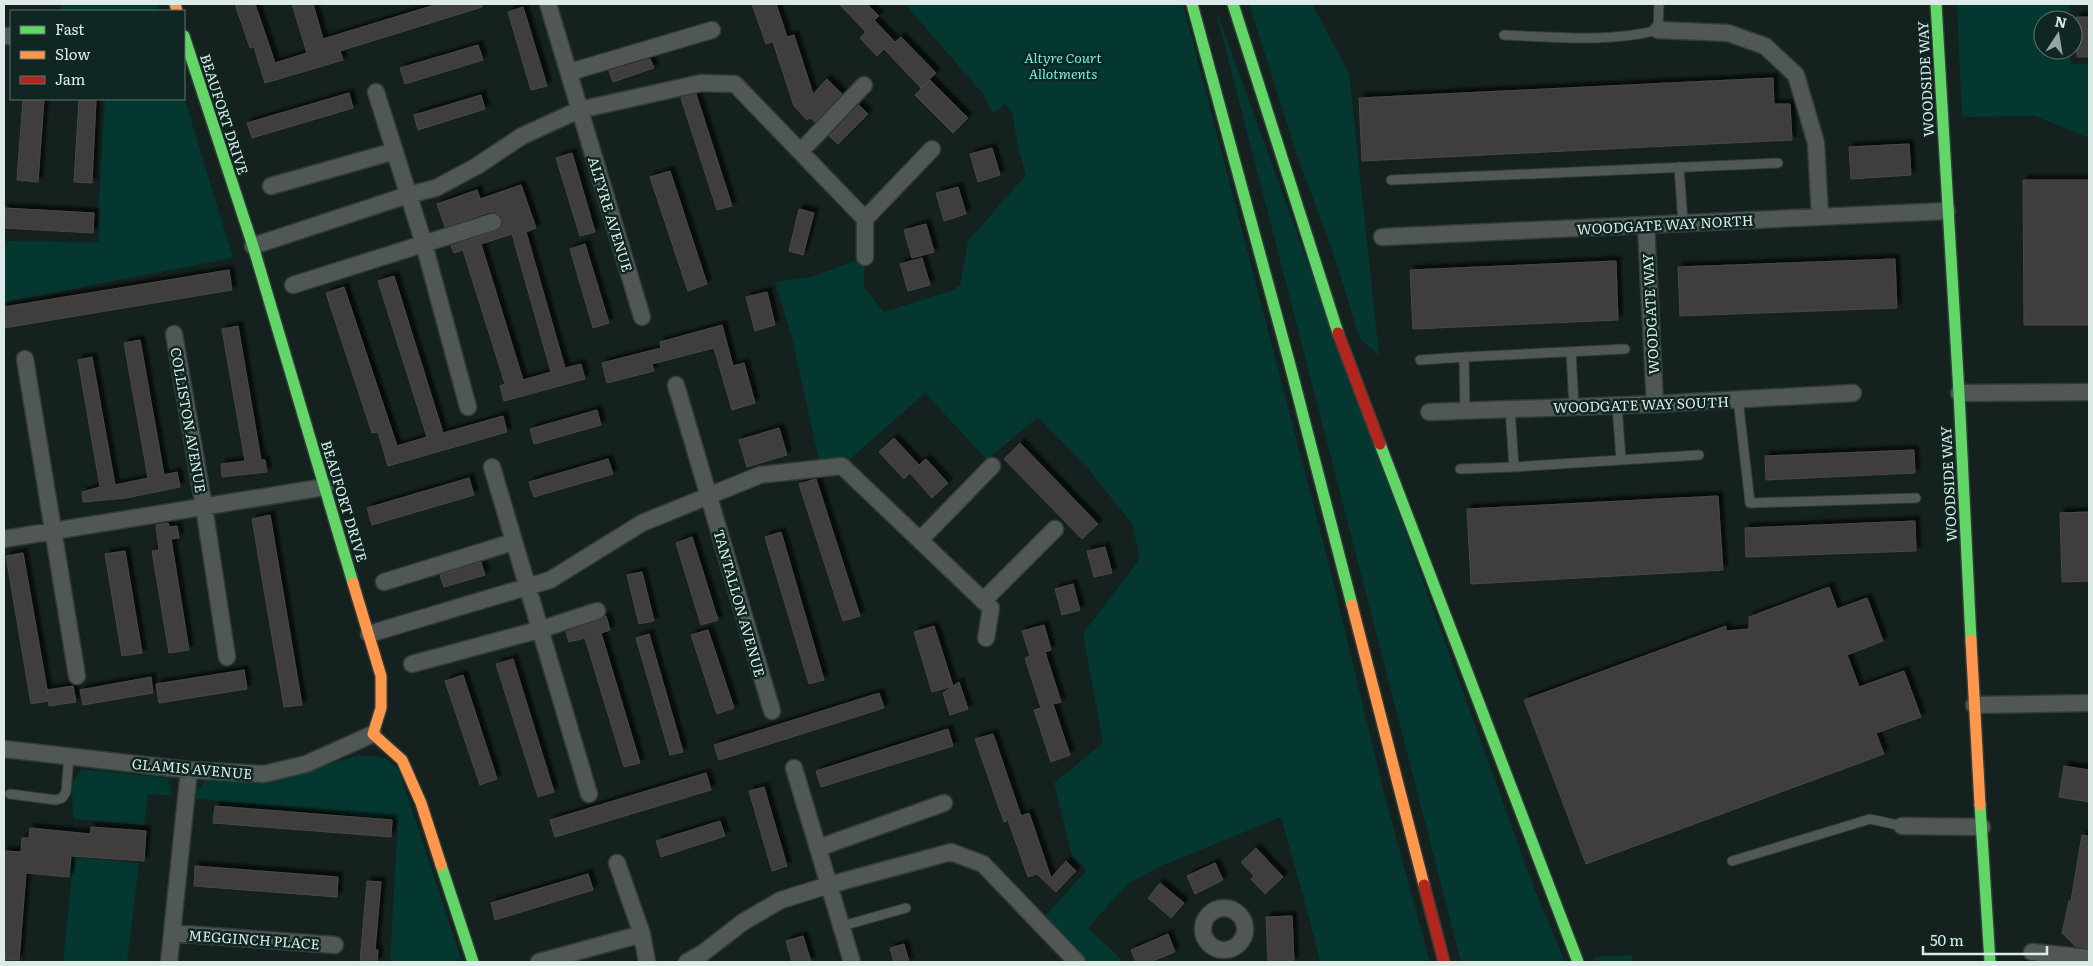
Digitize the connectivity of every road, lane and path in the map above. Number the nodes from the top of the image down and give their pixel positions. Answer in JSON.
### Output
{"nodes":[{"id":1,"x":548,"y":4,"type":"edge"},
{"id":2,"x":1192,"y":4,"type":"edge"},
{"id":3,"x":1232,"y":4,"type":"edge"},
{"id":4,"x":1660,"y":4,"type":"edge"},
{"id":5,"x":1936,"y":4,"type":"edge"},
{"id":6,"x":712,"y":30,"type":"dead end"},
{"id":7,"x":1658,"y":30,"type":"junction"},
{"id":8,"x":1504,"y":35,"type":"dead end"},
{"id":9,"x":185,"y":39,"type":"edge"},
{"id":10,"x":570,"y":72,"type":"junction"},
{"id":11,"x":864,"y":85,"type":"dead end"},
{"id":12,"x":376,"y":92,"type":"dead end"},
{"id":13,"x":579,"y":110,"type":"junction"},
{"id":14,"x":932,"y":150,"type":"dead end"},
{"id":15,"x":395,"y":151,"type":"junction"},
{"id":16,"x":801,"y":151,"type":"junction"},
{"id":17,"x":1778,"y":163,"type":"dead end"},
{"id":18,"x":1679,"y":167,"type":"junction"},
{"id":19,"x":1391,"y":180,"type":"dead end"},
{"id":20,"x":271,"y":186,"type":"dead end"},
{"id":21,"x":408,"y":196,"type":"junction"},
{"id":22,"x":1947,"y":211,"type":"junction"},
{"id":23,"x":1820,"y":217,"type":"junction"},
{"id":24,"x":865,"y":219,"type":"junction"},
{"id":25,"x":493,"y":222,"type":"dead end"},
{"id":26,"x":1683,"y":223,"type":"junction"},
{"id":27,"x":1646,"y":225,"type":"junction"},
{"id":28,"x":1382,"y":237,"type":"dead end"},
{"id":29,"x":424,"y":244,"type":"junction"},
{"id":30,"x":253,"y":246,"type":"junction"},
{"id":31,"x":865,"y":257,"type":"dead end"},
{"id":32,"x":293,"y":285,"type":"dead end"},
{"id":33,"x":642,"y":317,"type":"dead end"},
{"id":34,"x":174,"y":334,"type":"dead end"},
{"id":35,"x":1625,"y":349,"type":"dead end"},
{"id":36,"x":1572,"y":352,"type":"junction"},
{"id":37,"x":1464,"y":357,"type":"junction"},
{"id":38,"x":26,"y":359,"type":"dead end"},
{"id":39,"x":1420,"y":360,"type":"dead end"},
{"id":40,"x":676,"y":385,"type":"dead end"},
{"id":41,"x":2089,"y":392,"type":"edge"},
{"id":42,"x":1853,"y":393,"type":"dead end"},
{"id":43,"x":1959,"y":393,"type":"junction"},
{"id":44,"x":1738,"y":399,"type":"junction"},
{"id":45,"x":1655,"y":404,"type":"junction"},
{"id":46,"x":1617,"y":405,"type":"junction"},
{"id":47,"x":468,"y":407,"type":"dead end"},
{"id":48,"x":1574,"y":407,"type":"junction"},
{"id":49,"x":1510,"y":409,"type":"junction"},
{"id":50,"x":1465,"y":411,"type":"junction"},
{"id":51,"x":1429,"y":412,"type":"dead end"},
{"id":52,"x":1699,"y":455,"type":"dead end"},
{"id":53,"x":1621,"y":460,"type":"junction"},
{"id":54,"x":992,"y":466,"type":"dead end"},
{"id":55,"x":1514,"y":467,"type":"junction"},
{"id":56,"x":492,"y":468,"type":"dead end"},
{"id":57,"x":1460,"y":469,"type":"dead end"},
{"id":58,"x":325,"y":487,"type":"junction"},
{"id":59,"x":709,"y":496,"type":"junction"},
{"id":60,"x":1916,"y":498,"type":"dead end"},
{"id":61,"x":204,"y":506,"type":"junction"},
{"id":62,"x":1054,"y":529,"type":"dead end"},
{"id":63,"x":53,"y":531,"type":"junction"},
{"id":64,"x":4,"y":539,"type":"edge"},
{"id":65,"x":920,"y":540,"type":"junction"},
{"id":66,"x":513,"y":542,"type":"junction"},
{"id":67,"x":384,"y":582,"type":"dead end"},
{"id":68,"x":527,"y":588,"type":"junction"},
{"id":69,"x":983,"y":601,"type":"junction"},
{"id":70,"x":598,"y":611,"type":"dead end"},
{"id":71,"x":542,"y":629,"type":"junction"},
{"id":72,"x":368,"y":634,"type":"junction"},
{"id":73,"x":986,"y":638,"type":"dead end"},
{"id":74,"x":227,"y":657,"type":"dead end"},
{"id":75,"x":412,"y":664,"type":"dead end"},
{"id":76,"x":77,"y":676,"type":"dead end"},
{"id":77,"x":2089,"y":703,"type":"edge"},
{"id":78,"x":1974,"y":705,"type":"junction"},
{"id":79,"x":772,"y":711,"type":"dead end"},
{"id":80,"x":373,"y":734,"type":"junction"},
{"id":81,"x":4,"y":749,"type":"edge"},
{"id":82,"x":69,"y":756,"type":"junction"},
{"id":83,"x":794,"y":768,"type":"dead end"},
{"id":84,"x":189,"y":770,"type":"junction"},
{"id":85,"x":10,"y":794,"type":"dead end"},
{"id":86,"x":590,"y":794,"type":"dead end"},
{"id":87,"x":944,"y":803,"type":"dead end"},
{"id":88,"x":1902,"y":826,"type":"joint"},
{"id":89,"x":1982,"y":828,"type":"junction"},
{"id":90,"x":818,"y":848,"type":"junction"},
{"id":91,"x":1732,"y":861,"type":"dead end"},
{"id":92,"x":617,"y":864,"type":"dead end"},
{"id":93,"x":829,"y":885,"type":"junction"},
{"id":94,"x":906,"y":908,"type":"dead end"},
{"id":95,"x":842,"y":926,"type":"junction"},
{"id":96,"x":172,"y":933,"type":"junction"},
{"id":97,"x":642,"y":934,"type":"junction"},
{"id":98,"x":335,"y":945,"type":"dead end"},
{"id":99,"x":2032,"y":952,"type":"dead end"},
{"id":100,"x":2089,"y":958,"type":"edge"},
{"id":101,"x":169,"y":962,"type":"edge"},
{"id":102,"x":472,"y":962,"type":"edge"},
{"id":103,"x":539,"y":962,"type":"edge"},
{"id":104,"x":647,"y":962,"type":"edge"},
{"id":105,"x":686,"y":962,"type":"edge"},
{"id":106,"x":852,"y":962,"type":"edge"},
{"id":107,"x":1077,"y":962,"type":"edge"},
{"id":108,"x":1444,"y":962,"type":"edge"},
{"id":109,"x":1578,"y":962,"type":"edge"},
{"id":110,"x":1990,"y":962,"type":"edge"}],
"edges":[{"from":1,"to":10,"type":"street","name":"ALTYRE AVENUE"},
{"from":2,"to":108,"type":"main road"},
{"from":3,"to":109,"type":"main road"},
{"from":4,"to":7,"type":"lane"},
{"from":5,"to":22,"type":"main road","name":"WOODSIDE WAY"},
{"from":6,"to":10,"type":"street"},
{"from":7,"to":8,"type":"lane"},
{"from":7,"to":23,"type":"street"},
{"from":9,"to":30,"type":"main road","name":"BEAUFORT DRIVE"},
{"from":10,"to":13,"type":"street","name":"ALTYRE AVENUE"},
{"from":11,"to":16,"type":"street"},
{"from":12,"to":15,"type":"street"},
{"from":13,"to":16,"type":"street"},
{"from":13,"to":21,"type":"street"},
{"from":13,"to":33,"type":"street","name":"ALTYRE AVENUE"},
{"from":14,"to":24,"type":"street"},
{"from":15,"to":20,"type":"street"},
{"from":15,"to":21,"type":"street"},
{"from":16,"to":24,"type":"street"},
{"from":17,"to":18,"type":"lane"},
{"from":18,"to":19,"type":"lane"},
{"from":18,"to":26,"type":"lane"},
{"from":21,"to":29,"type":"street"},
{"from":21,"to":30,"type":"street"},
{"from":22,"to":23,"type":"street","name":"WOODGATE WAY NORTH"},
{"from":22,"to":43,"type":"main road","name":"WOODSIDE WAY"},
{"from":23,"to":26,"type":"street","name":"WOODGATE WAY NORTH"},
{"from":24,"to":31,"type":"street"},
{"from":25,"to":29,"type":"street"},
{"from":26,"to":27,"type":"street","name":"WOODGATE WAY NORTH"},
{"from":27,"to":28,"type":"street","name":"WOODGATE WAY NORTH"},
{"from":27,"to":45,"type":"street","name":"WOODGATE WAY"},
{"from":29,"to":32,"type":"street"},
{"from":29,"to":47,"type":"street"},
{"from":30,"to":58,"type":"main road","name":"BEAUFORT DRIVE"},
{"from":34,"to":61,"type":"street","name":"COLLISTON AVENUE"},
{"from":35,"to":36,"type":"lane"},
{"from":36,"to":37,"type":"lane"},
{"from":36,"to":48,"type":"lane"},
{"from":37,"to":39,"type":"lane"},
{"from":37,"to":50,"type":"lane"},
{"from":38,"to":63,"type":"street"},
{"from":40,"to":59,"type":"street","name":"TANTALLON AVENUE"},
{"from":41,"to":43,"type":"street"},
{"from":42,"to":44,"type":"street","name":"WOODGATE WAY SOUTH"},
{"from":43,"to":78,"type":"main road","name":"WOODSIDE WAY"},
{"from":44,"to":45,"type":"street","name":"WOODGATE WAY SOUTH"},
{"from":44,"to":60,"type":"lane"},
{"from":45,"to":46,"type":"street","name":"WOODGATE WAY SOUTH"},
{"from":46,"to":48,"type":"street","name":"WOODGATE WAY SOUTH"},
{"from":46,"to":53,"type":"lane"},
{"from":48,"to":49,"type":"street","name":"WOODGATE WAY SOUTH"},
{"from":49,"to":50,"type":"street","name":"WOODGATE WAY SOUTH"},
{"from":49,"to":55,"type":"lane"},
{"from":50,"to":51,"type":"street","name":"WOODGATE WAY SOUTH"},
{"from":52,"to":53,"type":"lane"},
{"from":53,"to":55,"type":"lane"},
{"from":54,"to":65,"type":"street"},
{"from":55,"to":57,"type":"lane"},
{"from":56,"to":66,"type":"street"},
{"from":58,"to":61,"type":"street","name":"COLLISTON AVENUE"},
{"from":58,"to":72,"type":"main road","name":"BEAUFORT DRIVE"},
{"from":59,"to":65,"type":"street"},
{"from":59,"to":68,"type":"street"},
{"from":59,"to":79,"type":"street","name":"TANTALLON AVENUE"},
{"from":61,"to":63,"type":"street","name":"COLLISTON AVENUE"},
{"from":61,"to":74,"type":"street","name":"COLLISTON AVENUE"},
{"from":62,"to":69,"type":"street"},
{"from":63,"to":64,"type":"street","name":"COLLISTON AVENUE"},
{"from":63,"to":76,"type":"street"},
{"from":65,"to":69,"type":"street"},
{"from":66,"to":67,"type":"street"},
{"from":66,"to":68,"type":"street"},
{"from":68,"to":71,"type":"street"},
{"from":68,"to":72,"type":"street"},
{"from":69,"to":73,"type":"street"},
{"from":70,"to":71,"type":"street"},
{"from":71,"to":75,"type":"street"},
{"from":71,"to":86,"type":"street"},
{"from":72,"to":80,"type":"main road","name":"BEAUFORT DRIVE"},
{"from":77,"to":78,"type":"street"},
{"from":78,"to":89,"type":"main road","name":"WOODSIDE WAY"},
{"from":80,"to":84,"type":"street","name":"GLAMIS AVENUE"},
{"from":80,"to":102,"type":"main road"},
{"from":81,"to":82,"type":"street","name":"GLAMIS AVENUE"},
{"from":82,"to":84,"type":"street","name":"GLAMIS AVENUE"},
{"from":82,"to":85,"type":"lane"},
{"from":83,"to":90,"type":"street"},
{"from":84,"to":96,"type":"street","name":"MEGGINCH PLACE"},
{"from":87,"to":90,"type":"street"},
{"from":88,"to":89,"type":"street"},
{"from":88,"to":91,"type":"lane"},
{"from":89,"to":110,"type":"main road","name":"WOODSIDE WAY"},
{"from":90,"to":93,"type":"street"},
{"from":92,"to":97,"type":"street"},
{"from":93,"to":95,"type":"street"},
{"from":93,"to":105,"type":"street"},
{"from":93,"to":107,"type":"street"},
{"from":94,"to":95,"type":"lane"},
{"from":95,"to":106,"type":"street"},
{"from":96,"to":98,"type":"street","name":"MEGGINCH PLACE"},
{"from":96,"to":101,"type":"street","name":"MEGGINCH PLACE"},
{"from":97,"to":103,"type":"street"},
{"from":97,"to":104,"type":"street"},
{"from":99,"to":100,"type":"street"}]}
